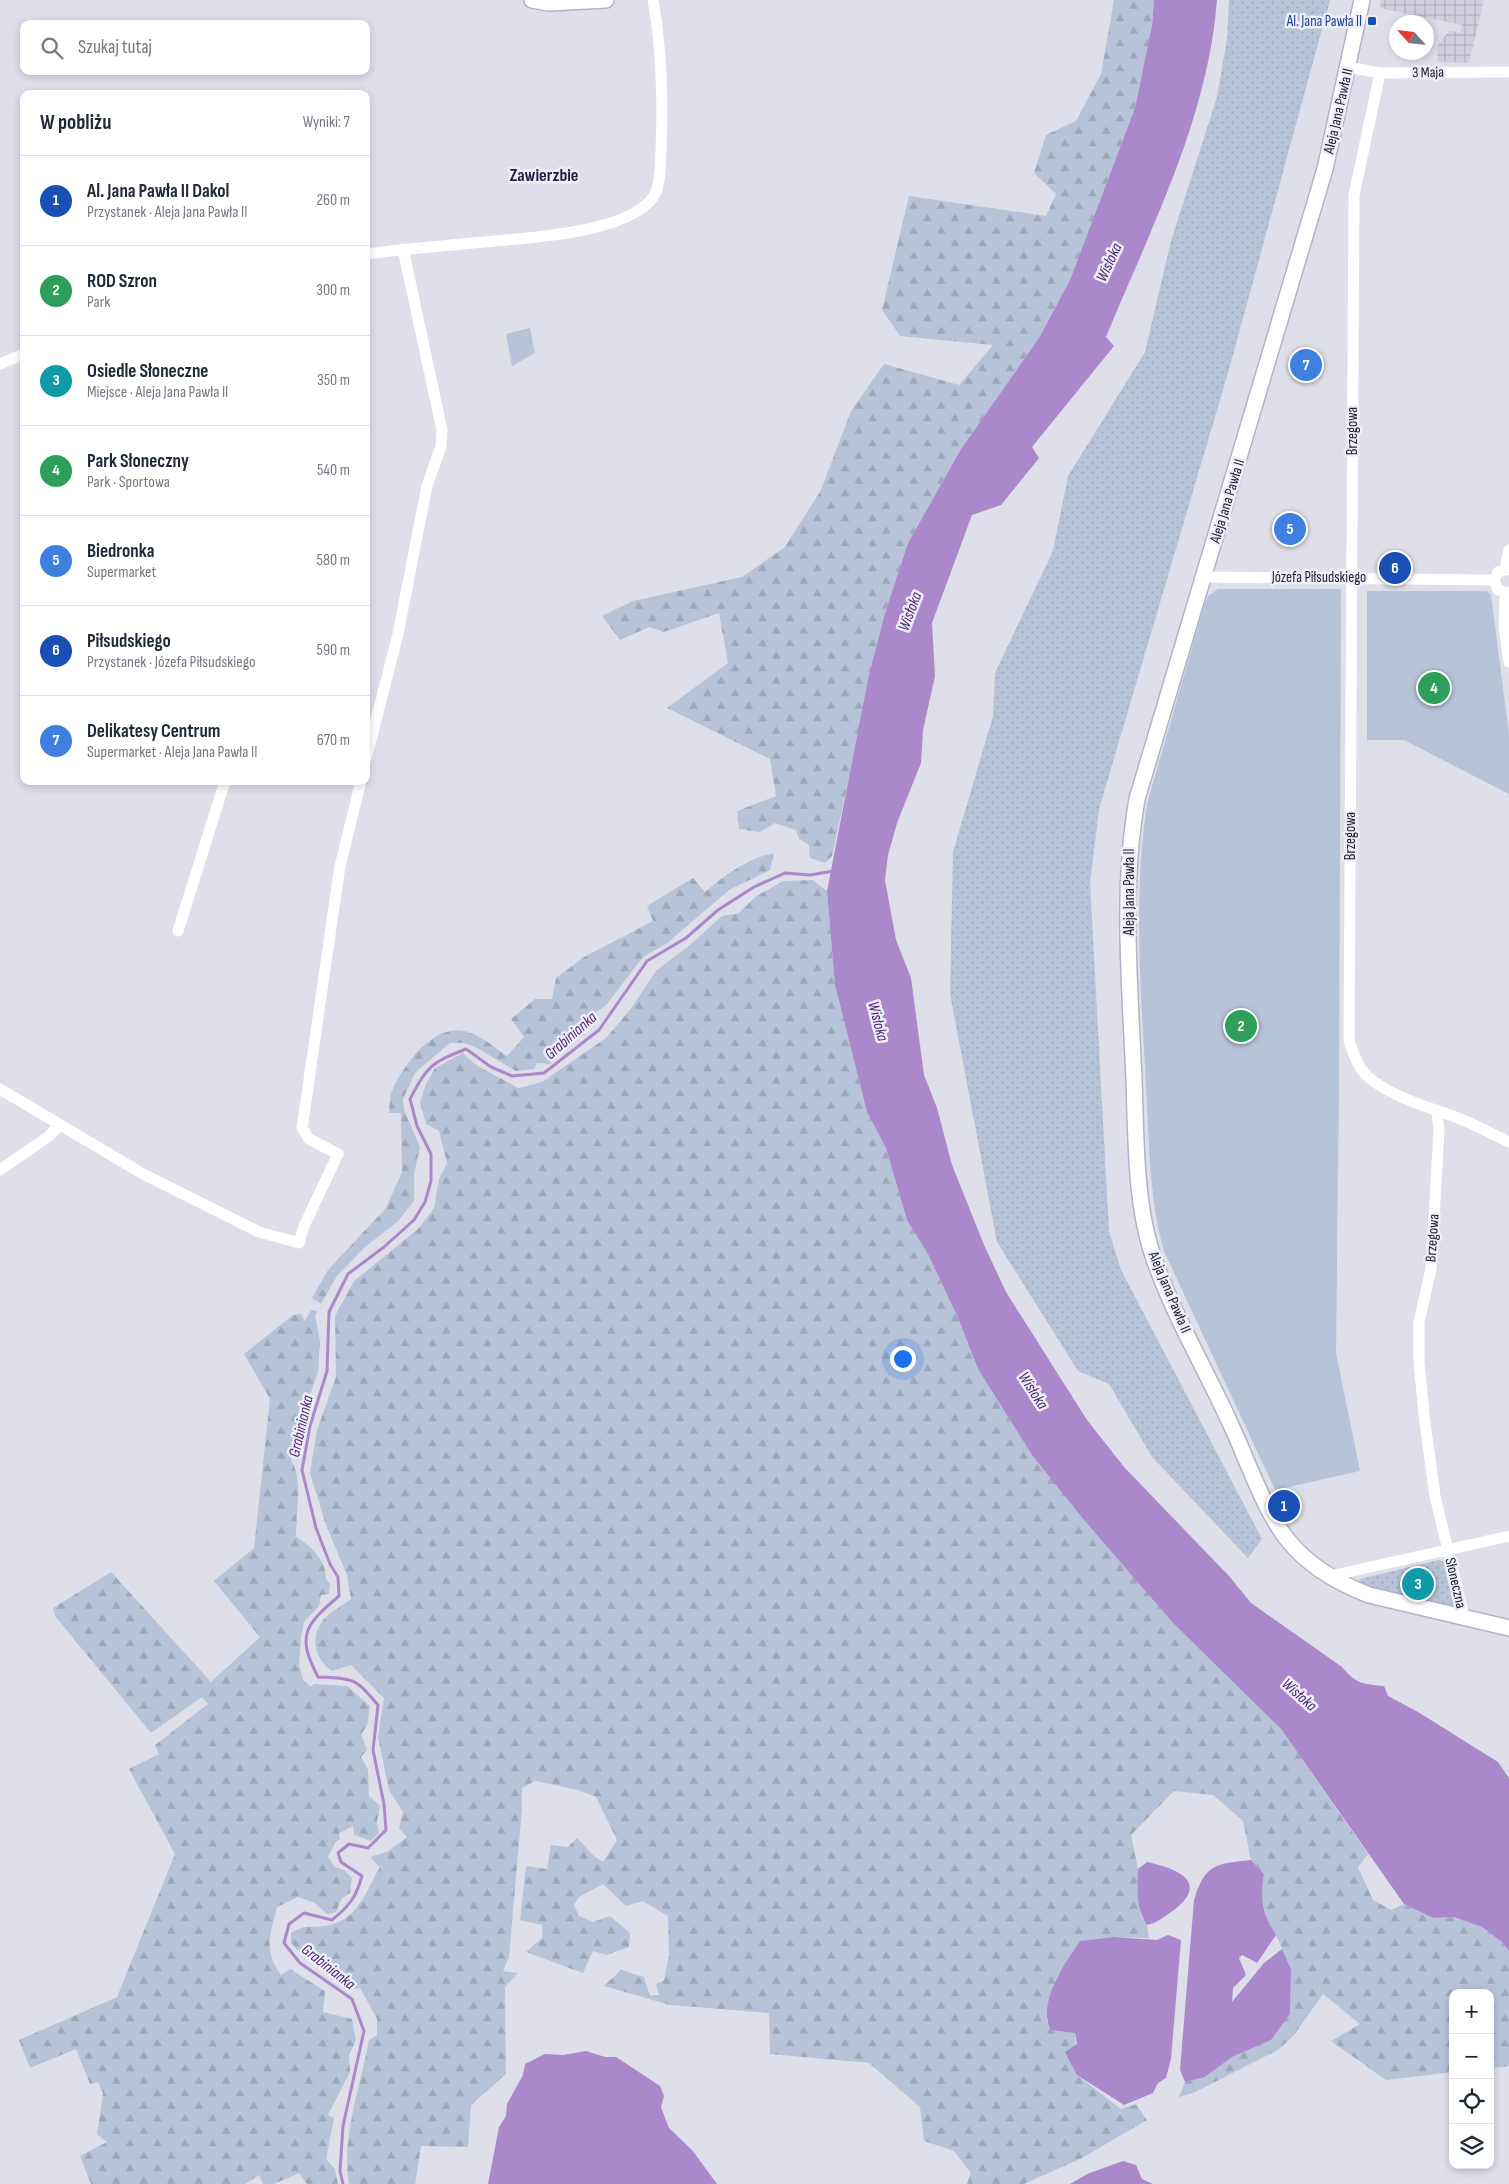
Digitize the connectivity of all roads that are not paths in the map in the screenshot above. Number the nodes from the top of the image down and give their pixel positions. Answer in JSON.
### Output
{"nodes":[{"id":1,"x":532,"y":0,"type":"edge"},
{"id":2,"x":606,"y":0,"type":"edge"},
{"id":3,"x":653,"y":0,"type":"edge"},
{"id":4,"x":1362,"y":0,"type":"edge"},
{"id":5,"x":1348,"y":67,"type":"junction"},
{"id":6,"x":1509,"y":72,"type":"edge"},
{"id":7,"x":1380,"y":73,"type":"junction"},
{"id":8,"x":403,"y":249,"type":"junction"},
{"id":9,"x":370,"y":253,"type":"edge"},
{"id":10,"x":20,"y":356,"type":"edge"},
{"id":11,"x":0,"y":364,"type":"edge"},
{"id":12,"x":1509,"y":550,"type":"edge"},
{"id":13,"x":1507,"y":569,"type":"edge"},
{"id":14,"x":1203,"y":577,"type":"junction"},
{"id":15,"x":1352,"y":577,"type":"junction"},
{"id":16,"x":1494,"y":580,"type":"junction"},
{"id":17,"x":1507,"y":593,"type":"edge"},
{"id":18,"x":1509,"y":662,"type":"edge"},
{"id":19,"x":370,"y":743,"type":"edge"},
{"id":20,"x":224,"y":785,"type":"edge"},
{"id":21,"x":360,"y":785,"type":"edge"},
{"id":22,"x":178,"y":931,"type":"dead end"},
{"id":23,"x":0,"y":1089,"type":"edge"},
{"id":24,"x":1437,"y":1112,"type":"junction"},
{"id":25,"x":59,"y":1125,"type":"junction"},
{"id":26,"x":1509,"y":1142,"type":"edge"},
{"id":27,"x":0,"y":1170,"type":"edge"},
{"id":28,"x":1509,"y":1536,"type":"edge"},
{"id":29,"x":1448,"y":1550,"type":"junction"},
{"id":30,"x":1330,"y":1576,"type":"junction"},
{"id":31,"x":1464,"y":1617,"type":"junction"},
{"id":32,"x":1509,"y":1628,"type":"edge"}],
"edges":[{"from":1,"to":2,"type":"street"},
{"from":3,"to":8,"type":"street"},
{"from":4,"to":5,"type":"street","name":"Aleja Jana Pawła II"},
{"from":5,"to":7,"type":"street","name":"3 Maja"},
{"from":5,"to":14,"type":"street","name":"Aleja Jana Pawła II"},
{"from":6,"to":7,"type":"street","name":"3 Maja"},
{"from":7,"to":15,"type":"street","name":"Brzegowa"},
{"from":8,"to":9,"type":"street"},
{"from":8,"to":19,"type":"street"},
{"from":10,"to":11,"type":"street"},
{"from":12,"to":13,"type":"street"},
{"from":13,"to":16,"type":"street"},
{"from":14,"to":15,"type":"street","name":"Józefa Piłsudskiego"},
{"from":14,"to":30,"type":"street","name":"Aleja Jana Pawła II"},
{"from":15,"to":16,"type":"street","name":"Józefa Piłsudskiego"},
{"from":15,"to":24,"type":"street","name":"Brzegowa"},
{"from":16,"to":17,"type":"street"},
{"from":17,"to":18,"type":"street"},
{"from":20,"to":22,"type":"street"},
{"from":21,"to":25,"type":"street"},
{"from":23,"to":25,"type":"street"},
{"from":24,"to":26,"type":"street"},
{"from":24,"to":29,"type":"street","name":"Brzegowa"},
{"from":25,"to":27,"type":"street"},
{"from":28,"to":29,"type":"street","name":"Słoneczna"},
{"from":29,"to":30,"type":"street","name":"Słoneczna"},
{"from":29,"to":31,"type":"street","name":"Słoneczna"},
{"from":30,"to":31,"type":"street","name":"Aleja Jana Pawła II"},
{"from":31,"to":32,"type":"street","name":"Aleja Jana Pawła II"}]}
